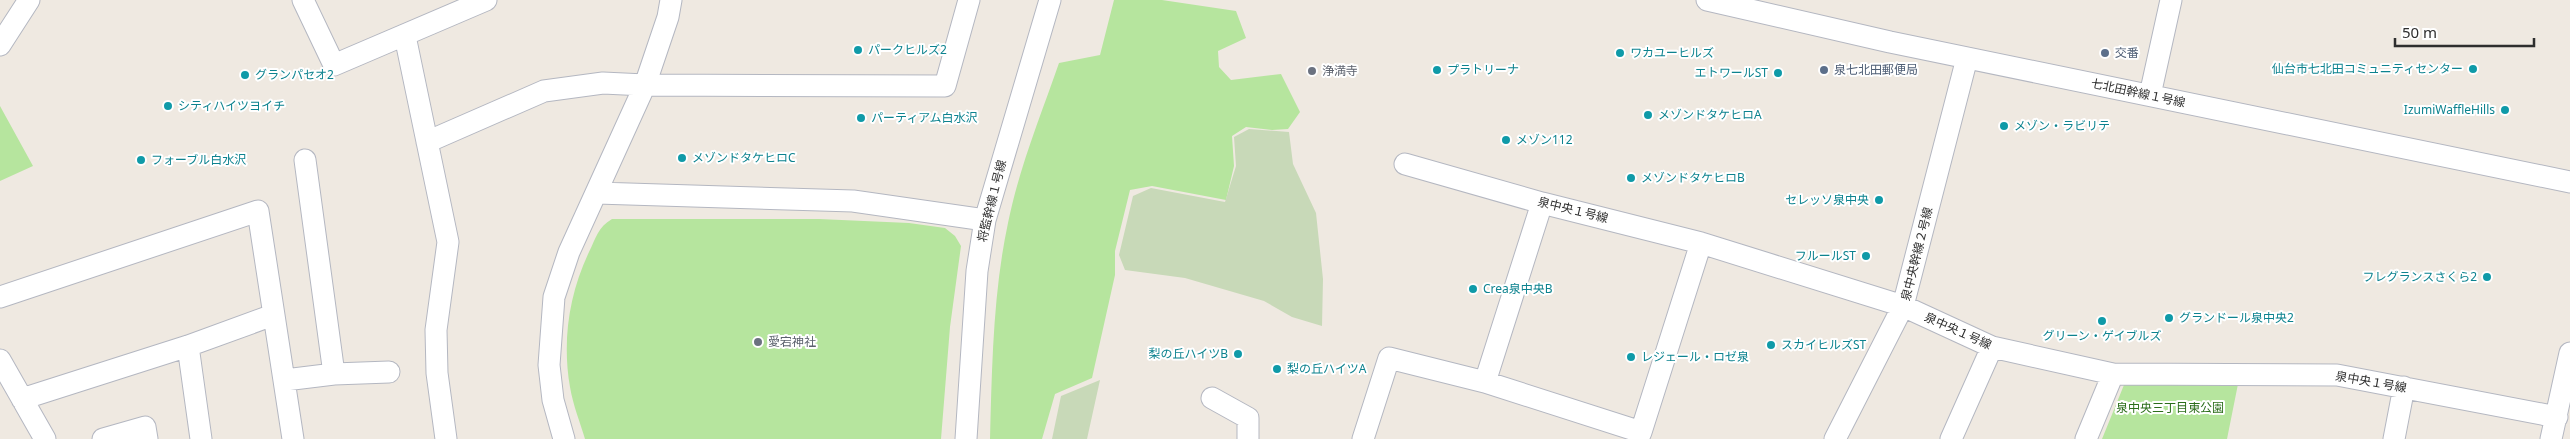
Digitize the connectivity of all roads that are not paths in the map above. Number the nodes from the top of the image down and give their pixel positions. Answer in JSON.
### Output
{"nodes":[{"id":1,"x":29,"y":0,"type":"edge"},
{"id":2,"x":303,"y":0,"type":"edge"},
{"id":3,"x":486,"y":0,"type":"edge"},
{"id":4,"x":672,"y":0,"type":"edge"},
{"id":5,"x":970,"y":0,"type":"edge"},
{"id":6,"x":1050,"y":0,"type":"edge"},
{"id":7,"x":1708,"y":0,"type":"edge"},
{"id":8,"x":2171,"y":0,"type":"edge"},
{"id":9,"x":404,"y":36,"type":"junction"},
{"id":10,"x":0,"y":45,"type":"edge"},
{"id":11,"x":1967,"y":58,"type":"junction"},
{"id":12,"x":645,"y":85,"type":"junction"},
{"id":13,"x":2150,"y":95,"type":"junction"},
{"id":14,"x":427,"y":142,"type":"junction"},
{"id":15,"x":305,"y":160,"type":"dead end"},
{"id":16,"x":1405,"y":164,"type":"dead end"},
{"id":17,"x":2570,"y":182,"type":"edge"},
{"id":18,"x":597,"y":193,"type":"junction"},
{"id":19,"x":1542,"y":203,"type":"junction"},
{"id":20,"x":985,"y":220,"type":"junction"},
{"id":21,"x":1701,"y":242,"type":"junction"},
{"id":22,"x":0,"y":297,"type":"edge"},
{"id":23,"x":1903,"y":306,"type":"junction"},
{"id":24,"x":273,"y":315,"type":"junction"},
{"id":25,"x":188,"y":346,"type":"junction"},
{"id":26,"x":1992,"y":347,"type":"junction"},
{"id":27,"x":2570,"y":353,"type":"edge"},
{"id":28,"x":0,"y":360,"type":"edge"},
{"id":29,"x":389,"y":372,"type":"dead end"},
{"id":30,"x":334,"y":374,"type":"junction"},
{"id":31,"x":2113,"y":374,"type":"junction"},
{"id":32,"x":285,"y":380,"type":"junction"},
{"id":33,"x":1484,"y":382,"type":"junction"},
{"id":34,"x":2404,"y":387,"type":"junction"},
{"id":35,"x":1212,"y":398,"type":"dead end"},
{"id":36,"x":22,"y":399,"type":"junction"},
{"id":37,"x":2557,"y":417,"type":"junction"},
{"id":38,"x":1639,"y":436,"type":"edge"},
{"id":39,"x":45,"y":439,"type":"edge"},
{"id":40,"x":103,"y":439,"type":"edge"},
{"id":41,"x":147,"y":439,"type":"edge"},
{"id":42,"x":201,"y":439,"type":"edge"},
{"id":43,"x":292,"y":439,"type":"edge"},
{"id":44,"x":446,"y":439,"type":"edge"},
{"id":45,"x":564,"y":439,"type":"edge"},
{"id":46,"x":966,"y":439,"type":"edge"},
{"id":47,"x":1248,"y":439,"type":"edge"},
{"id":48,"x":1363,"y":439,"type":"edge"},
{"id":49,"x":1835,"y":439,"type":"edge"},
{"id":50,"x":1951,"y":439,"type":"edge"},
{"id":51,"x":2086,"y":439,"type":"edge"},
{"id":52,"x":2394,"y":439,"type":"edge"},
{"id":53,"x":2551,"y":439,"type":"edge"}],
"edges":[{"from":1,"to":10,"type":"street"},
{"from":2,"to":9,"type":"street"},
{"from":3,"to":9,"type":"street"},
{"from":4,"to":12,"type":"street"},
{"from":5,"to":12,"type":"street"},
{"from":6,"to":20,"type":"street","name":"将監幹線１号線"},
{"from":7,"to":11,"type":"street","name":"七北田幹線１号線"},
{"from":8,"to":13,"type":"street"},
{"from":9,"to":14,"type":"street"},
{"from":11,"to":13,"type":"street","name":"七北田幹線１号線"},
{"from":11,"to":23,"type":"street","name":"泉中央幹線２号線"},
{"from":12,"to":14,"type":"street"},
{"from":12,"to":18,"type":"street"},
{"from":13,"to":17,"type":"street","name":"七北田幹線１号線"},
{"from":14,"to":44,"type":"street"},
{"from":15,"to":30,"type":"street"},
{"from":16,"to":19,"type":"street","name":"泉中央１号線"},
{"from":18,"to":20,"type":"street"},
{"from":18,"to":45,"type":"street"},
{"from":19,"to":21,"type":"street","name":"泉中央１号線"},
{"from":19,"to":33,"type":"street"},
{"from":20,"to":46,"type":"street","name":"将監幹線１号線"},
{"from":21,"to":23,"type":"street","name":"泉中央１号線"},
{"from":21,"to":38,"type":"street"},
{"from":22,"to":24,"type":"street"},
{"from":23,"to":26,"type":"street","name":"泉中央１号線"},
{"from":23,"to":49,"type":"street","name":"泉中央幹線２号線"},
{"from":24,"to":25,"type":"street"},
{"from":24,"to":32,"type":"street"},
{"from":25,"to":36,"type":"street"},
{"from":25,"to":42,"type":"street"},
{"from":26,"to":31,"type":"street","name":"泉中央１号線"},
{"from":26,"to":50,"type":"street"},
{"from":27,"to":37,"type":"street"},
{"from":28,"to":36,"type":"street"},
{"from":29,"to":30,"type":"street"},
{"from":30,"to":32,"type":"street"},
{"from":31,"to":34,"type":"street","name":"泉中央１号線"},
{"from":31,"to":51,"type":"street"},
{"from":32,"to":43,"type":"street"},
{"from":33,"to":38,"type":"street"},
{"from":33,"to":48,"type":"street"},
{"from":34,"to":37,"type":"street","name":"泉中央１号線"},
{"from":34,"to":52,"type":"street"},
{"from":35,"to":47,"type":"street"},
{"from":36,"to":39,"type":"street"},
{"from":37,"to":53,"type":"street"},
{"from":40,"to":41,"type":"street"}]}
